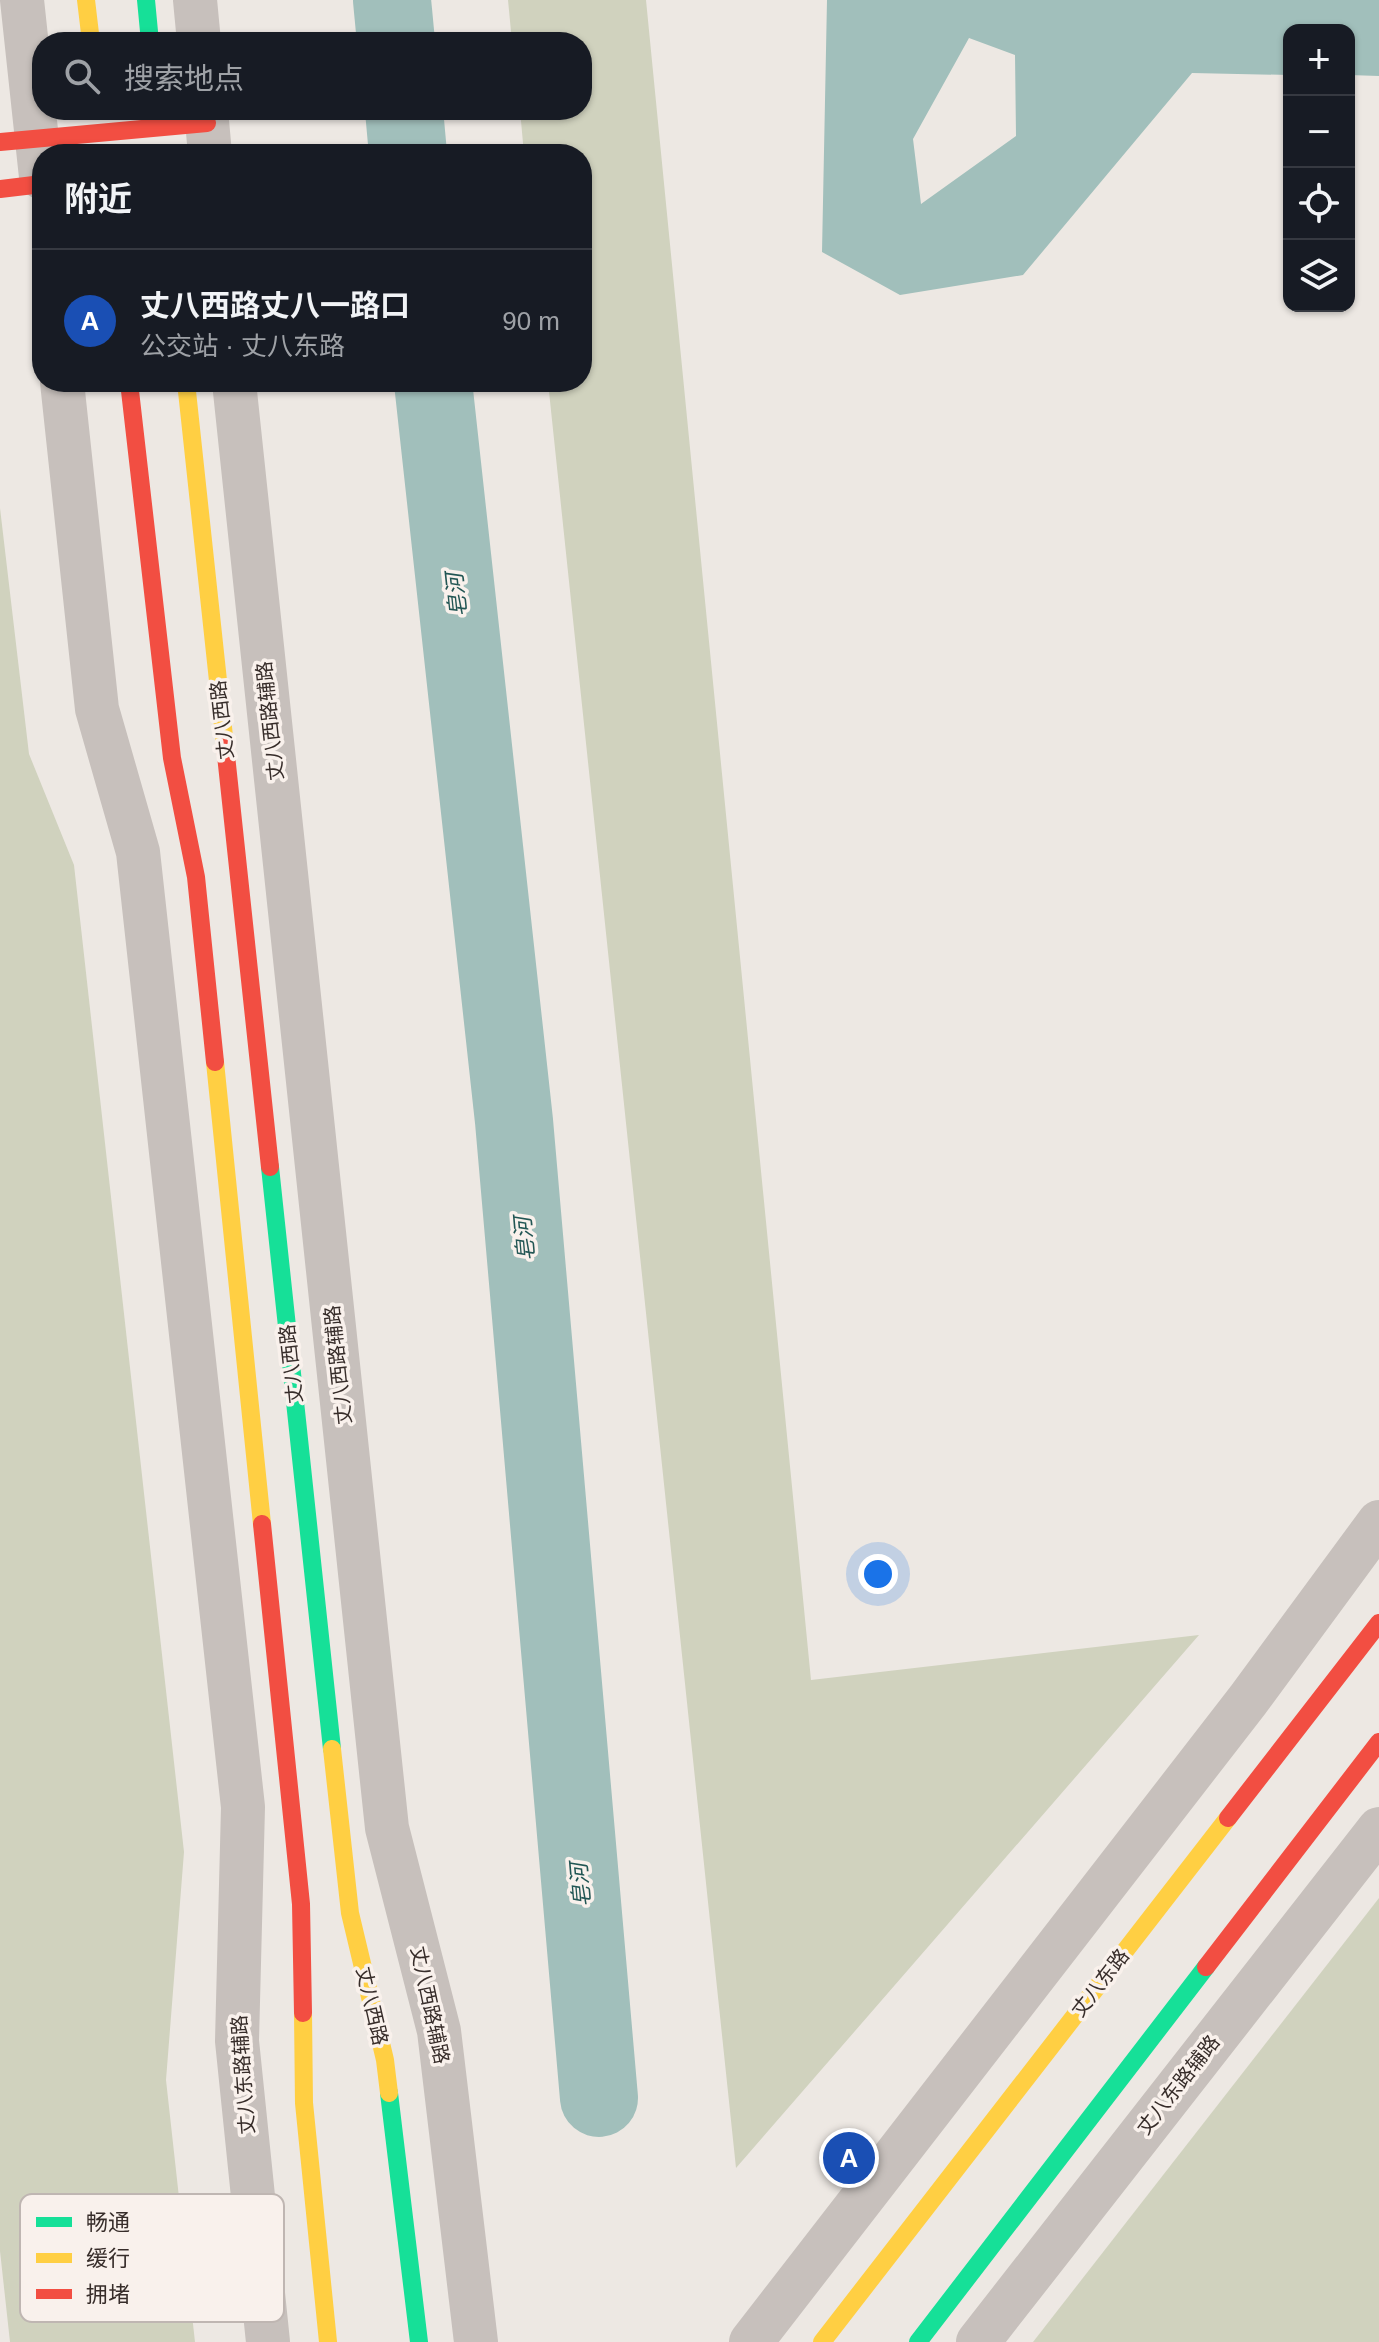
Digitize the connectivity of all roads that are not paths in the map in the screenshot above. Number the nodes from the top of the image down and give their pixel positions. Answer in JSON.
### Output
{"nodes":[{"id":1,"x":22,"y":0,"type":"edge"},
{"id":2,"x":86,"y":0,"type":"edge"},
{"id":3,"x":146,"y":0,"type":"edge"},
{"id":4,"x":195,"y":0,"type":"edge"},
{"id":5,"x":90,"y":32,"type":"edge"},
{"id":6,"x":149,"y":32,"type":"edge"},
{"id":7,"x":198,"y":32,"type":"edge"},
{"id":8,"x":99,"y":120,"type":"edge"},
{"id":9,"x":159,"y":126,"type":"edge"},
{"id":10,"x":208,"y":129,"type":"edge"},
{"id":11,"x":100,"y":131,"type":"junction"},
{"id":12,"x":18,"y":140,"type":"edge"},
{"id":13,"x":101,"y":144,"type":"edge"},
{"id":14,"x":32,"y":167,"type":"edge"},
{"id":15,"x":32,"y":187,"type":"edge"},
{"id":16,"x":0,"y":189,"type":"edge"},
{"id":17,"x":63,"y":392,"type":"edge"},
{"id":18,"x":130,"y":392,"type":"edge"},
{"id":19,"x":187,"y":392,"type":"edge"},
{"id":20,"x":235,"y":392,"type":"edge"},
{"id":21,"x":1379,"y":1522,"type":"edge"},
{"id":22,"x":1378,"y":1626,"type":"edge"},
{"id":23,"x":1379,"y":1742,"type":"edge"},
{"id":24,"x":1379,"y":1829,"type":"edge"},
{"id":25,"x":253,"y":2194,"type":"edge"},
{"id":26,"x":266,"y":2322,"type":"edge"},
{"id":27,"x":421,"y":2340,"type":"edge"},
{"id":28,"x":268,"y":2342,"type":"edge"},
{"id":29,"x":328,"y":2342,"type":"edge"},
{"id":30,"x":476,"y":2342,"type":"edge"},
{"id":31,"x":751,"y":2342,"type":"edge"},
{"id":32,"x":822,"y":2342,"type":"edge"},
{"id":33,"x":918,"y":2342,"type":"edge"},
{"id":34,"x":978,"y":2342,"type":"edge"}],
"edges":[{"from":1,"to":12,"type":"street"},
{"from":2,"to":5,"type":"main road"},
{"from":3,"to":6,"type":"main road"},
{"from":4,"to":7,"type":"street"},
{"from":8,"to":11,"type":"main road"},
{"from":9,"to":10,"type":"main road"},
{"from":9,"to":11,"type":"main road"},
{"from":11,"to":12,"type":"main road"},
{"from":11,"to":13,"type":"main road"},
{"from":12,"to":14,"type":"street"},
{"from":15,"to":16,"type":"main road"},
{"from":17,"to":25,"type":"street","name":"丈八东路辅路"},
{"from":18,"to":29,"type":"main road"},
{"from":19,"to":27,"type":"main road","name":"丈八西路"},
{"from":20,"to":30,"type":"street","name":"丈八西路辅路"},
{"from":21,"to":31,"type":"street"},
{"from":22,"to":32,"type":"main road","name":"丈八东路"},
{"from":23,"to":33,"type":"main road"},
{"from":24,"to":34,"type":"street","name":"丈八东路辅路"},
{"from":26,"to":28,"type":"street","name":"丈八东路辅路"}]}
